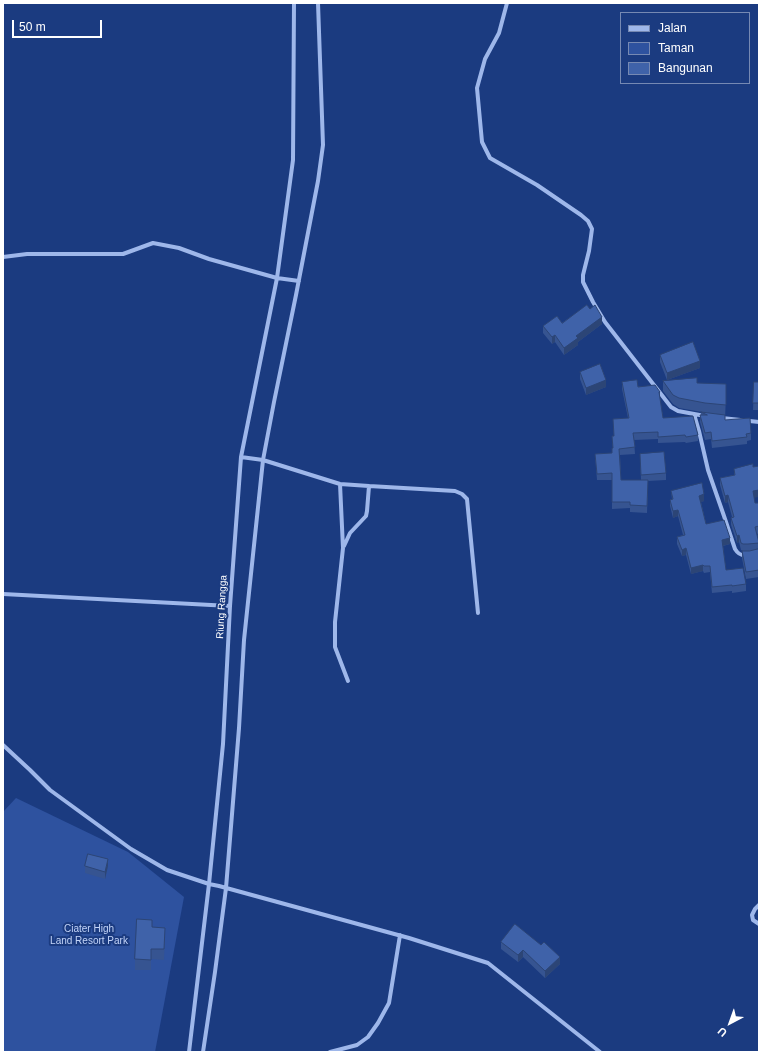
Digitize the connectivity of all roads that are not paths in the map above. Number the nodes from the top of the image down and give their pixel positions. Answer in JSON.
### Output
{"nodes":[{"id":1,"x":294,"y":3,"type":"edge"},
{"id":2,"x":318,"y":3,"type":"edge"},
{"id":3,"x":507,"y":3,"type":"edge"},
{"id":4,"x":3,"y":257,"type":"edge"},
{"id":5,"x":277,"y":278,"type":"junction"},
{"id":6,"x":299,"y":281,"type":"junction"},
{"id":7,"x":694,"y":414,"type":"junction"},
{"id":8,"x":712,"y":417,"type":"edge"},
{"id":9,"x":720,"y":418,"type":"edge"},
{"id":10,"x":759,"y":422,"type":"edge"},
{"id":11,"x":241,"y":457,"type":"junction"},
{"id":12,"x":263,"y":460,"type":"junction"},
{"id":13,"x":340,"y":484,"type":"junction"},
{"id":14,"x":369,"y":486,"type":"junction"},
{"id":15,"x":343,"y":548,"type":"junction"},
{"id":16,"x":751,"y":554,"type":"edge"},
{"id":17,"x":3,"y":594,"type":"edge"},
{"id":18,"x":230,"y":606,"type":"junction"},
{"id":19,"x":478,"y":612,"type":"dead end"},
{"id":20,"x":348,"y":681,"type":"dead end"},
{"id":21,"x":3,"y":745,"type":"edge"},
{"id":22,"x":209,"y":884,"type":"junction"},
{"id":23,"x":226,"y":888,"type":"junction"},
{"id":24,"x":759,"y":905,"type":"edge"},
{"id":25,"x":759,"y":924,"type":"edge"},
{"id":26,"x":400,"y":935,"type":"junction"},
{"id":27,"x":189,"y":1052,"type":"edge"},
{"id":28,"x":203,"y":1052,"type":"edge"},
{"id":29,"x":330,"y":1052,"type":"edge"},
{"id":30,"x":600,"y":1052,"type":"edge"}],
"edges":[{"from":1,"to":5,"type":"street","name":"Riung Rangga"},
{"from":2,"to":6,"type":"street"},
{"from":3,"to":7,"type":"street"},
{"from":4,"to":5,"type":"street"},
{"from":5,"to":6,"type":"street"},
{"from":5,"to":11,"type":"street","name":"Riung Rangga"},
{"from":6,"to":12,"type":"street"},
{"from":7,"to":8,"type":"street"},
{"from":7,"to":16,"type":"street"},
{"from":9,"to":10,"type":"street"},
{"from":11,"to":12,"type":"street"},
{"from":11,"to":18,"type":"street","name":"Riung Rangga"},
{"from":12,"to":13,"type":"street"},
{"from":12,"to":23,"type":"street"},
{"from":13,"to":14,"type":"street"},
{"from":13,"to":15,"type":"street"},
{"from":14,"to":15,"type":"street"},
{"from":14,"to":19,"type":"street"},
{"from":15,"to":20,"type":"street"},
{"from":17,"to":18,"type":"street"},
{"from":18,"to":22,"type":"street","name":"Riung Rangga"},
{"from":21,"to":22,"type":"street"},
{"from":22,"to":23,"type":"street"},
{"from":22,"to":27,"type":"street","name":"Riung Rangga"},
{"from":23,"to":26,"type":"street"},
{"from":23,"to":28,"type":"street"},
{"from":24,"to":25,"type":"street"},
{"from":26,"to":29,"type":"street"},
{"from":26,"to":30,"type":"street"}]}
